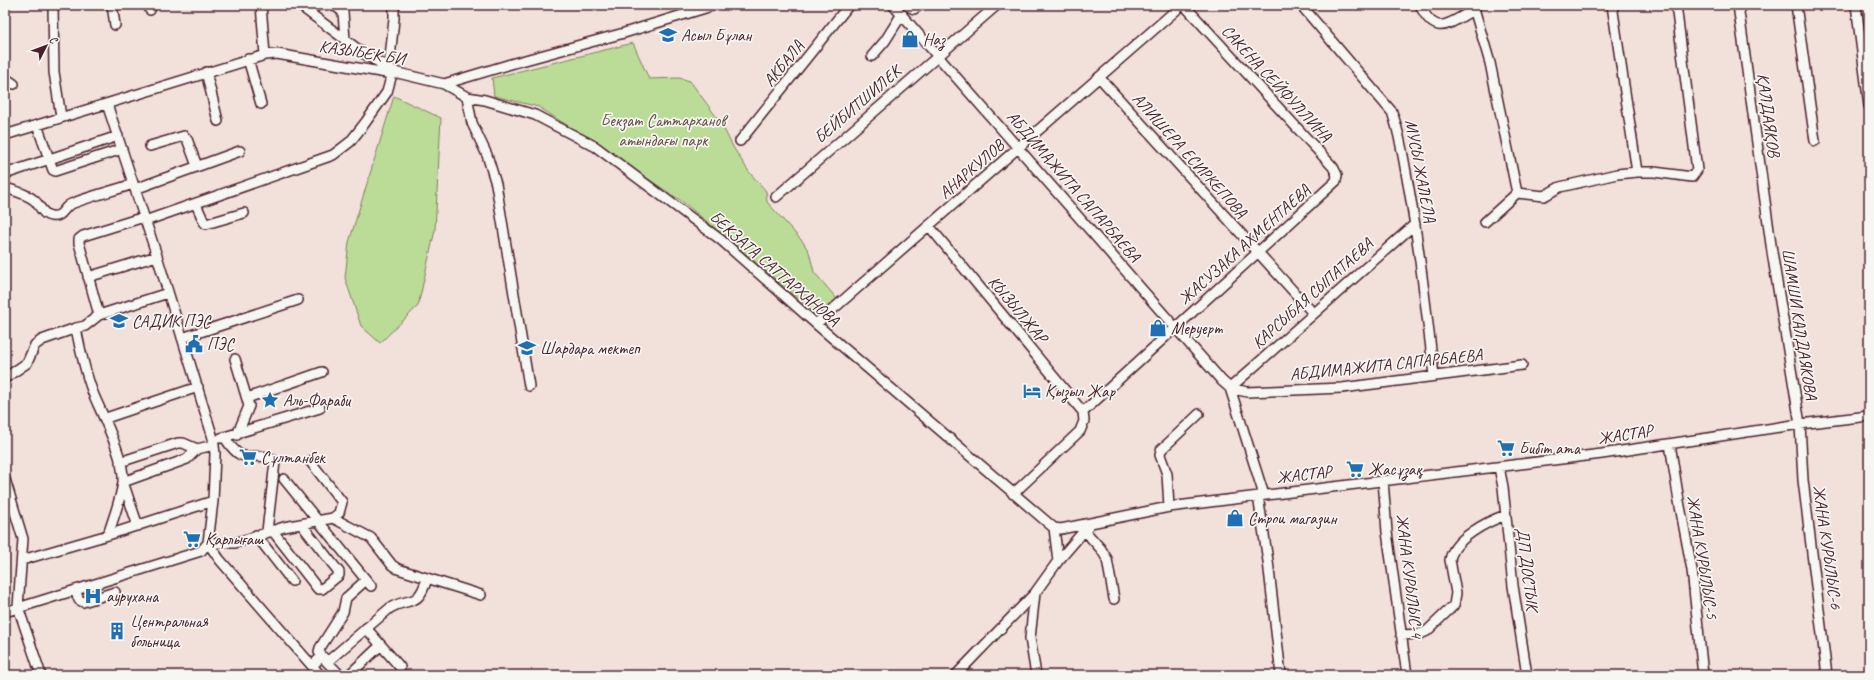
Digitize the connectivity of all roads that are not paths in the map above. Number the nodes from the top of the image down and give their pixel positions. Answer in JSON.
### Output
{"nodes":[{"id":1,"x":53,"y":5,"type":"edge"},
{"id":2,"x":112,"y":5,"type":"edge"},
{"id":3,"x":261,"y":5,"type":"edge"},
{"id":4,"x":298,"y":5,"type":"edge"},
{"id":5,"x":319,"y":5,"type":"edge"},
{"id":6,"x":334,"y":5,"type":"edge"},
{"id":7,"x":394,"y":5,"type":"edge"},
{"id":8,"x":714,"y":5,"type":"edge"},
{"id":9,"x":849,"y":5,"type":"edge"},
{"id":10,"x":893,"y":5,"type":"edge"},
{"id":11,"x":906,"y":5,"type":"edge"},
{"id":12,"x":920,"y":5,"type":"edge"},
{"id":13,"x":997,"y":5,"type":"edge"},
{"id":14,"x":1183,"y":5,"type":"edge"},
{"id":15,"x":1301,"y":5,"type":"edge"},
{"id":16,"x":1420,"y":5,"type":"edge"},
{"id":17,"x":1612,"y":5,"type":"edge"},
{"id":18,"x":1676,"y":5,"type":"edge"},
{"id":19,"x":1738,"y":5,"type":"edge"},
{"id":20,"x":1796,"y":5,"type":"edge"},
{"id":21,"x":1856,"y":5,"type":"edge"},
{"id":22,"x":1474,"y":7,"type":"edge"},
{"id":23,"x":307,"y":11,"type":"junction"},
{"id":24,"x":902,"y":14,"type":"junction"},
{"id":25,"x":115,"y":25,"type":"dead end"},
{"id":26,"x":345,"y":40,"type":"junction"},
{"id":27,"x":265,"y":54,"type":"junction"},
{"id":28,"x":872,"y":56,"type":"dead end"},
{"id":29,"x":937,"y":56,"type":"junction"},
{"id":30,"x":248,"y":60,"type":"junction"},
{"id":31,"x":393,"y":71,"type":"junction"},
{"id":32,"x":206,"y":72,"type":"junction"},
{"id":33,"x":1099,"y":77,"type":"junction"},
{"id":34,"x":5,"y":78,"type":"edge"},
{"id":35,"x":14,"y":84,"type":"dead end"},
{"id":36,"x":444,"y":84,"type":"junction"},
{"id":37,"x":467,"y":96,"type":"junction"},
{"id":38,"x":107,"y":104,"type":"junction"},
{"id":39,"x":261,"y":104,"type":"dead end"},
{"id":40,"x":1869,"y":106,"type":"edge"},
{"id":41,"x":61,"y":117,"type":"junction"},
{"id":42,"x":218,"y":121,"type":"dead end"},
{"id":43,"x":37,"y":125,"type":"junction"},
{"id":44,"x":5,"y":135,"type":"edge"},
{"id":45,"x":118,"y":136,"type":"junction"},
{"id":46,"x":740,"y":141,"type":"dead end"},
{"id":47,"x":1815,"y":141,"type":"dead end"},
{"id":48,"x":150,"y":146,"type":"dead end"},
{"id":49,"x":1019,"y":148,"type":"junction"},
{"id":50,"x":122,"y":149,"type":"junction"},
{"id":51,"x":240,"y":151,"type":"dead end"},
{"id":52,"x":48,"y":160,"type":"junction"},
{"id":53,"x":197,"y":166,"type":"junction"},
{"id":54,"x":1637,"y":172,"type":"junction"},
{"id":55,"x":5,"y":174,"type":"edge"},
{"id":56,"x":134,"y":186,"type":"junction"},
{"id":57,"x":1332,"y":186,"type":"joint"},
{"id":58,"x":5,"y":188,"type":"edge"},
{"id":59,"x":1517,"y":193,"type":"junction"},
{"id":60,"x":776,"y":197,"type":"dead end"},
{"id":61,"x":196,"y":204,"type":"junction"},
{"id":62,"x":244,"y":213,"type":"dead end"},
{"id":63,"x":144,"y":219,"type":"junction"},
{"id":64,"x":1485,"y":222,"type":"dead end"},
{"id":65,"x":1415,"y":224,"type":"junction"},
{"id":66,"x":928,"y":226,"type":"junction"},
{"id":67,"x":1768,"y":230,"type":"joint"},
{"id":68,"x":1258,"y":254,"type":"junction"},
{"id":69,"x":157,"y":256,"type":"junction"},
{"id":70,"x":88,"y":277,"type":"junction"},
{"id":71,"x":168,"y":293,"type":"junction"},
{"id":72,"x":298,"y":300,"type":"dead end"},
{"id":73,"x":1312,"y":313,"type":"junction"},
{"id":74,"x":99,"y":315,"type":"junction"},
{"id":75,"x":816,"y":324,"type":"junction"},
{"id":76,"x":1175,"y":327,"type":"junction"},
{"id":77,"x":76,"y":328,"type":"junction"},
{"id":78,"x":182,"y":338,"type":"junction"},
{"id":79,"x":235,"y":359,"type":"dead end"},
{"id":80,"x":1522,"y":365,"type":"dead end"},
{"id":81,"x":322,"y":372,"type":"dead end"},
{"id":82,"x":1434,"y":376,"type":"junction"},
{"id":83,"x":5,"y":378,"type":"edge"},
{"id":84,"x":529,"y":386,"type":"dead end"},
{"id":85,"x":198,"y":388,"type":"junction"},
{"id":86,"x":1230,"y":388,"type":"junction"},
{"id":87,"x":247,"y":398,"type":"junction"},
{"id":88,"x":320,"y":408,"type":"dead end"},
{"id":89,"x":1083,"y":412,"type":"junction"},
{"id":90,"x":1200,"y":414,"type":"dead end"},
{"id":91,"x":1869,"y":416,"type":"edge"},
{"id":92,"x":106,"y":418,"type":"junction"},
{"id":93,"x":1800,"y":424,"type":"junction"},
{"id":94,"x":237,"y":435,"type":"junction"},
{"id":95,"x":225,"y":438,"type":"junction"},
{"id":96,"x":214,"y":442,"type":"junction"},
{"id":97,"x":1670,"y":444,"type":"junction"},
{"id":98,"x":196,"y":449,"type":"junction"},
{"id":99,"x":120,"y":462,"type":"junction"},
{"id":100,"x":310,"y":462,"type":"dead end"},
{"id":101,"x":1499,"y":467,"type":"junction"},
{"id":102,"x":5,"y":479,"type":"edge"},
{"id":103,"x":284,"y":479,"type":"dead end"},
{"id":104,"x":1383,"y":480,"type":"junction"},
{"id":105,"x":123,"y":482,"type":"junction"},
{"id":106,"x":7,"y":490,"type":"edge"},
{"id":107,"x":1013,"y":494,"type":"junction"},
{"id":108,"x":1261,"y":495,"type":"junction"},
{"id":109,"x":213,"y":500,"type":"junction"},
{"id":110,"x":1169,"y":506,"type":"junction"},
{"id":111,"x":1506,"y":515,"type":"junction"},
{"id":112,"x":333,"y":518,"type":"junction"},
{"id":113,"x":318,"y":522,"type":"junction"},
{"id":114,"x":302,"y":524,"type":"junction"},
{"id":115,"x":138,"y":526,"type":"junction"},
{"id":116,"x":1087,"y":527,"type":"junction"},
{"id":117,"x":1054,"y":528,"type":"junction"},
{"id":118,"x":270,"y":531,"type":"junction"},
{"id":119,"x":256,"y":535,"type":"junction"},
{"id":120,"x":108,"y":536,"type":"junction"},
{"id":121,"x":208,"y":543,"type":"junction"},
{"id":122,"x":22,"y":560,"type":"junction"},
{"id":123,"x":1058,"y":561,"type":"junction"},
{"id":124,"x":427,"y":579,"type":"junction"},
{"id":125,"x":292,"y":581,"type":"dead end"},
{"id":126,"x":75,"y":590,"type":"junction"},
{"id":127,"x":115,"y":592,"type":"dead end"},
{"id":128,"x":1035,"y":593,"type":"junction"},
{"id":129,"x":481,"y":595,"type":"dead end"},
{"id":130,"x":1114,"y":600,"type":"dead end"},
{"id":131,"x":18,"y":607,"type":"junction"},
{"id":132,"x":5,"y":612,"type":"edge"},
{"id":133,"x":366,"y":628,"type":"junction"},
{"id":134,"x":1401,"y":635,"type":"junction"},
{"id":135,"x":381,"y":645,"type":"junction"},
{"id":136,"x":325,"y":659,"type":"junction"},
{"id":137,"x":312,"y":666,"type":"junction"},
{"id":138,"x":400,"y":667,"type":"dead end"},
{"id":139,"x":41,"y":675,"type":"edge"},
{"id":140,"x":320,"y":675,"type":"edge"},
{"id":141,"x":340,"y":675,"type":"edge"},
{"id":142,"x":349,"y":675,"type":"edge"},
{"id":143,"x":956,"y":675,"type":"edge"},
{"id":144,"x":1036,"y":675,"type":"edge"},
{"id":145,"x":1281,"y":675,"type":"edge"},
{"id":146,"x":1406,"y":675,"type":"edge"},
{"id":147,"x":1527,"y":675,"type":"edge"},
{"id":148,"x":1703,"y":675,"type":"edge"},
{"id":149,"x":1827,"y":675,"type":"edge"}],
"edges":[{"from":1,"to":41,"type":"street"},
{"from":2,"to":25,"type":"street"},
{"from":3,"to":27,"type":"street"},
{"from":4,"to":23,"type":"street"},
{"from":5,"to":23,"type":"street"},
{"from":6,"to":26,"type":"street"},
{"from":7,"to":31,"type":"street"},
{"from":8,"to":36,"type":"street","name":"КАЗЫБЕК БИ"},
{"from":9,"to":46,"type":"street","name":"АКБАЛА"},
{"from":10,"to":24,"type":"street","name":"АБДИМАЖИТА САПАРБАЕВА"},
{"from":11,"to":12,"type":"street"},
{"from":13,"to":29,"type":"street","name":"БЕЙБИТШИЛЕК"},
{"from":14,"to":33,"type":"street","name":"АНАРКУЛОВ"},
{"from":14,"to":57,"type":"street","name":"САКЕНА СЕЙФУЛЛИНА"},
{"from":15,"to":65,"type":"street","name":"МУСЫ ЖАЛЕЛА"},
{"from":16,"to":22,"type":"street"},
{"from":17,"to":54,"type":"street"},
{"from":18,"to":54,"type":"street"},
{"from":19,"to":67,"type":"street","name":"ҚАЛДАЯҚОВ"},
{"from":20,"to":47,"type":"street"},
{"from":21,"to":40,"type":"street"},
{"from":22,"to":59,"type":"street"},
{"from":23,"to":26,"type":"street"},
{"from":24,"to":28,"type":"street"},
{"from":24,"to":29,"type":"street","name":"АБДИМАЖИТА САПАРБАЕВА"},
{"from":26,"to":31,"type":"street"},
{"from":27,"to":30,"type":"street","name":"КАЗЫБЕК БИ"},
{"from":27,"to":31,"type":"street","name":"КАЗЫБЕК БИ"},
{"from":29,"to":49,"type":"street","name":"АБДИМАЖИТА САПАРБАЕВА"},
{"from":29,"to":60,"type":"street","name":"БЕЙБИТШИЛЕК"},
{"from":30,"to":32,"type":"street","name":"КАЗЫБЕК БИ"},
{"from":30,"to":39,"type":"street"},
{"from":31,"to":36,"type":"street","name":"КАЗЫБЕК БИ"},
{"from":31,"to":61,"type":"street"},
{"from":32,"to":38,"type":"street","name":"КАЗЫБЕК БИ"},
{"from":32,"to":42,"type":"street"},
{"from":33,"to":49,"type":"street","name":"АНАРКУЛОВ"},
{"from":33,"to":68,"type":"street","name":"АЛИШЕРА ЕСИРКЕПОВА"},
{"from":34,"to":35,"type":"street"},
{"from":36,"to":37,"type":"street","name":"БЕКЗАТА САТТАРХАНОВА"},
{"from":37,"to":75,"type":"street","name":"БЕКЗАТА САТТАРХАНОВА"},
{"from":37,"to":84,"type":"street"},
{"from":38,"to":41,"type":"street","name":"КАЗЫБЕК БИ"},
{"from":38,"to":45,"type":"street"},
{"from":41,"to":43,"type":"street","name":"КАЗЫБЕК БИ"},
{"from":43,"to":44,"type":"street","name":"КАЗЫБЕК БИ"},
{"from":43,"to":52,"type":"street"},
{"from":45,"to":50,"type":"street"},
{"from":45,"to":52,"type":"street"},
{"from":48,"to":53,"type":"street"},
{"from":49,"to":66,"type":"street","name":"АНАРКУЛОВ"},
{"from":49,"to":76,"type":"street","name":"АБДИМАЖИТА САПАРБАЕВА"},
{"from":50,"to":52,"type":"street"},
{"from":50,"to":56,"type":"street"},
{"from":51,"to":53,"type":"street"},
{"from":52,"to":55,"type":"street"},
{"from":53,"to":56,"type":"street"},
{"from":54,"to":59,"type":"street"},
{"from":56,"to":58,"type":"street"},
{"from":56,"to":63,"type":"street"},
{"from":57,"to":68,"type":"street","name":"ЖАСУЗАКА АХМЕНТАЕВА"},
{"from":59,"to":64,"type":"street"},
{"from":61,"to":62,"type":"street"},
{"from":61,"to":63,"type":"street"},
{"from":63,"to":69,"type":"street"},
{"from":63,"to":70,"type":"street"},
{"from":65,"to":73,"type":"street","name":"КАРСЫБАЯ СЫПАТАЕВА"},
{"from":65,"to":82,"type":"street","name":"МУСЫ ЖАЛЕЛА"},
{"from":66,"to":75,"type":"street","name":"АНАРКУЛОВ"},
{"from":66,"to":89,"type":"street","name":"КЫЗЫЛЖАР"},
{"from":67,"to":93,"type":"street","name":"ШАМШИ КАЛДАЯКОВА"},
{"from":68,"to":73,"type":"street","name":"АЛИШЕРА ЕСИРКЕПОВА"},
{"from":68,"to":76,"type":"street","name":"ЖАСУЗАКА АХМЕНТАЕВА"},
{"from":69,"to":70,"type":"street"},
{"from":69,"to":71,"type":"street"},
{"from":70,"to":74,"type":"street"},
{"from":71,"to":74,"type":"street"},
{"from":71,"to":78,"type":"street"},
{"from":72,"to":78,"type":"street"},
{"from":73,"to":86,"type":"street","name":"КАРСЫБАЯ СЫПАТАЕВА"},
{"from":74,"to":77,"type":"street"},
{"from":75,"to":107,"type":"street","name":"БЕКЗАТА САТТАРХАНОВА"},
{"from":76,"to":86,"type":"street","name":"АБДИМАЖИТА САПАРБАЕВА"},
{"from":76,"to":89,"type":"street","name":"ЖАСУЗАКА АХМЕНТАЕВА"},
{"from":77,"to":83,"type":"street"},
{"from":77,"to":92,"type":"street"},
{"from":78,"to":85,"type":"street"},
{"from":79,"to":87,"type":"street"},
{"from":80,"to":82,"type":"street","name":"АБДИМАЖИТА САПАРБАЕВА"},
{"from":81,"to":87,"type":"street"},
{"from":82,"to":86,"type":"street","name":"АБДИМАЖИТА САПАРБАЕВА"},
{"from":85,"to":92,"type":"street"},
{"from":85,"to":96,"type":"street"},
{"from":86,"to":108,"type":"street","name":"АБДИМАЖИТА САПАРБАЕВА"},
{"from":87,"to":94,"type":"street"},
{"from":88,"to":94,"type":"street"},
{"from":89,"to":107,"type":"street"},
{"from":90,"to":110,"type":"street"},
{"from":91,"to":93,"type":"street","name":"ЖАСТАР"},
{"from":92,"to":99,"type":"street"},
{"from":93,"to":97,"type":"street","name":"ЖАСТАР"},
{"from":93,"to":149,"type":"street","name":"ЖАНА КУРЫЛЫС-6"},
{"from":94,"to":95,"type":"street"},
{"from":95,"to":96,"type":"street"},
{"from":95,"to":118,"type":"street"},
{"from":96,"to":98,"type":"street"},
{"from":96,"to":109,"type":"street"},
{"from":97,"to":101,"type":"street","name":"ЖАСТАР"},
{"from":97,"to":148,"type":"street","name":"ЖАНА КУРЫЛЫС-5"},
{"from":98,"to":99,"type":"street"},
{"from":98,"to":105,"type":"street"},
{"from":99,"to":105,"type":"street"},
{"from":100,"to":112,"type":"street"},
{"from":101,"to":104,"type":"street","name":"ЖАСТАР"},
{"from":101,"to":111,"type":"street","name":"ДП ДОСТЫК"},
{"from":102,"to":106,"type":"street"},
{"from":103,"to":113,"type":"street"},
{"from":104,"to":108,"type":"street","name":"ЖАСТАР"},
{"from":104,"to":134,"type":"street","name":"ЖАНА КУРЫЛЫС-4"},
{"from":105,"to":115,"type":"street"},
{"from":105,"to":120,"type":"street"},
{"from":106,"to":122,"type":"street"},
{"from":107,"to":117,"type":"street","name":"БЕКЗАТА САТТАРХАНОВА"},
{"from":108,"to":110,"type":"street","name":"ЖАСТАР"},
{"from":108,"to":145,"type":"street","name":"АБДИМАЖИТА САПАРБАЕВА"},
{"from":109,"to":115,"type":"street"},
{"from":109,"to":121,"type":"street"},
{"from":110,"to":116,"type":"street","name":"ЖАСТАР"},
{"from":111,"to":134,"type":"street"},
{"from":111,"to":147,"type":"street","name":"ДП ДОСТЫК"},
{"from":112,"to":113,"type":"street"},
{"from":112,"to":124,"type":"street"},
{"from":113,"to":114,"type":"street"},
{"from":113,"to":136,"type":"street"},
{"from":114,"to":118,"type":"street"},
{"from":114,"to":118,"type":"street"},
{"from":115,"to":120,"type":"street"},
{"from":116,"to":117,"type":"street","name":"ЖАСТАР"},
{"from":116,"to":123,"type":"street"},
{"from":116,"to":130,"type":"street"},
{"from":117,"to":123,"type":"street"},
{"from":118,"to":119,"type":"street"},
{"from":119,"to":121,"type":"street"},
{"from":119,"to":125,"type":"street"},
{"from":120,"to":122,"type":"street"},
{"from":121,"to":126,"type":"street"},
{"from":121,"to":137,"type":"street"},
{"from":122,"to":131,"type":"street"},
{"from":123,"to":128,"type":"street"},
{"from":124,"to":129,"type":"street"},
{"from":124,"to":133,"type":"street"},
{"from":126,"to":127,"type":"street"},
{"from":126,"to":131,"type":"street"},
{"from":128,"to":143,"type":"street"},
{"from":128,"to":144,"type":"street"},
{"from":131,"to":132,"type":"street"},
{"from":131,"to":139,"type":"street"},
{"from":133,"to":135,"type":"street"},
{"from":133,"to":136,"type":"street"},
{"from":134,"to":146,"type":"street","name":"ЖАНА КУРЫЛЫС-4"},
{"from":135,"to":138,"type":"street"},
{"from":135,"to":142,"type":"street"},
{"from":136,"to":137,"type":"street"},
{"from":136,"to":141,"type":"street"},
{"from":137,"to":140,"type":"street"}]}
